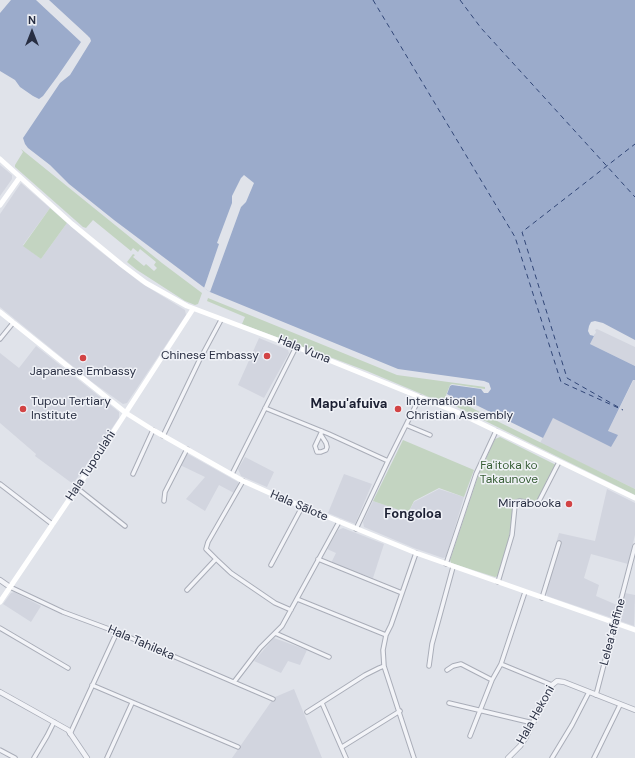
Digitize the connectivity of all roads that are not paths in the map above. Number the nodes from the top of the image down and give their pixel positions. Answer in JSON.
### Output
{"nodes":[{"id":1,"x":0,"y":159,"type":"edge"},
{"id":2,"x":20,"y":176,"type":"junction"},
{"id":3,"x":0,"y":205,"type":"edge"},
{"id":4,"x":193,"y":309,"type":"junction"},
{"id":5,"x":0,"y":312,"type":"edge"},
{"id":6,"x":222,"y":320,"type":"junction"},
{"id":7,"x":13,"y":323,"type":"junction"},
{"id":8,"x":0,"y":339,"type":"edge"},
{"id":9,"x":296,"y":347,"type":"junction"},
{"id":10,"x":420,"y":397,"type":"junction"},
{"id":11,"x":265,"y":408,"type":"junction"},
{"id":12,"x":126,"y":413,"type":"junction"},
{"id":13,"x":406,"y":425,"type":"junction"},
{"id":14,"x":153,"y":430,"type":"junction"},
{"id":15,"x":496,"y":430,"type":"junction"},
{"id":16,"x":321,"y":433,"type":"junction"},
{"id":17,"x":430,"y":435,"type":"dead end"},
{"id":18,"x":163,"y":436,"type":"junction"},
{"id":19,"x":187,"y":449,"type":"junction"},
{"id":20,"x":388,"y":461,"type":"junction"},
{"id":21,"x":559,"y":462,"type":"junction"},
{"id":22,"x":133,"y":474,"type":"dead end"},
{"id":23,"x":232,"y":474,"type":"junction"},
{"id":24,"x":243,"y":481,"type":"junction"},
{"id":25,"x":0,"y":484,"type":"edge"},
{"id":26,"x":77,"y":488,"type":"junction"},
{"id":27,"x":635,"y":498,"type":"edge"},
{"id":28,"x":164,"y":501,"type":"dead end"},
{"id":29,"x":302,"y":507,"type":"junction"},
{"id":30,"x":339,"y":522,"type":"junction"},
{"id":31,"x":52,"y":524,"type":"junction"},
{"id":32,"x":125,"y":526,"type":"dead end"},
{"id":33,"x":356,"y":529,"type":"junction"},
{"id":34,"x":559,"y":543,"type":"dead end"},
{"id":35,"x":635,"y":546,"type":"edge"},
{"id":36,"x":416,"y":553,"type":"junction"},
{"id":37,"x":318,"y":558,"type":"junction"},
{"id":38,"x":216,"y":560,"type":"junction"},
{"id":39,"x":446,"y":564,"type":"junction"},
{"id":40,"x":271,"y":565,"type":"dead end"},
{"id":41,"x":453,"y":567,"type":"junction"},
{"id":42,"x":0,"y":580,"type":"edge"},
{"id":43,"x":498,"y":582,"type":"junction"},
{"id":44,"x":10,"y":587,"type":"junction"},
{"id":45,"x":187,"y":590,"type":"dead end"},
{"id":46,"x":525,"y":592,"type":"junction"},
{"id":47,"x":402,"y":593,"type":"junction"},
{"id":48,"x":542,"y":598,"type":"junction"},
{"id":49,"x":297,"y":599,"type":"junction"},
{"id":50,"x":0,"y":602,"type":"edge"},
{"id":51,"x":291,"y":610,"type":"junction"},
{"id":52,"x":615,"y":623,"type":"junction"},
{"id":53,"x":0,"y":628,"type":"edge"},
{"id":54,"x":635,"y":630,"type":"edge"},
{"id":55,"x":117,"y":632,"type":"junction"},
{"id":56,"x":275,"y":633,"type":"junction"},
{"id":57,"x":386,"y":635,"type":"junction"},
{"id":58,"x":329,"y":657,"type":"dead end"},
{"id":59,"x":501,"y":664,"type":"junction"},
{"id":60,"x":384,"y":666,"type":"junction"},
{"id":61,"x":429,"y":666,"type":"dead end"},
{"id":62,"x":68,"y":668,"type":"dead end"},
{"id":63,"x":447,"y":670,"type":"dead end"},
{"id":64,"x":492,"y":680,"type":"junction"},
{"id":65,"x":234,"y":682,"type":"junction"},
{"id":66,"x":92,"y":685,"type":"junction"},
{"id":67,"x":552,"y":685,"type":"junction"},
{"id":68,"x":0,"y":692,"type":"edge"},
{"id":69,"x":589,"y":692,"type":"junction"},
{"id":70,"x":596,"y":695,"type":"junction"},
{"id":71,"x":272,"y":700,"type":"dead end"},
{"id":72,"x":132,"y":703,"type":"junction"},
{"id":73,"x":322,"y":703,"type":"junction"},
{"id":74,"x":449,"y":703,"type":"dead end"},
{"id":75,"x":620,"y":705,"type":"junction"},
{"id":76,"x":480,"y":710,"type":"junction"},
{"id":77,"x":635,"y":710,"type":"edge"},
{"id":78,"x":400,"y":711,"type":"junction"},
{"id":79,"x":307,"y":712,"type":"dead end"},
{"id":80,"x":54,"y":722,"type":"junction"},
{"id":81,"x":533,"y":723,"type":"junction"},
{"id":82,"x":70,"y":734,"type":"junction"},
{"id":83,"x":470,"y":736,"type":"dead end"},
{"id":84,"x":238,"y":747,"type":"dead end"},
{"id":85,"x":342,"y":747,"type":"junction"},
{"id":86,"x":0,"y":750,"type":"edge"},
{"id":87,"x":84,"y":757,"type":"edge"},
{"id":88,"x":15,"y":758,"type":"edge"},
{"id":89,"x":34,"y":758,"type":"edge"},
{"id":90,"x":107,"y":758,"type":"edge"},
{"id":91,"x":346,"y":758,"type":"edge"},
{"id":92,"x":414,"y":758,"type":"edge"},
{"id":93,"x":508,"y":758,"type":"edge"},
{"id":94,"x":552,"y":758,"type":"edge"},
{"id":95,"x":594,"y":758,"type":"edge"}],
"edges":[{"from":1,"to":2,"type":"main road","name":"Hala Vuna"},
{"from":2,"to":3,"type":"main road"},
{"from":2,"to":4,"type":"main road","name":"Hala Vuna"},
{"from":4,"to":6,"type":"main road","name":"Hala Vuna"},
{"from":4,"to":12,"type":"main road","name":"Hala Tupoulahi"},
{"from":5,"to":7,"type":"main road","name":"Hala Sālote"},
{"from":6,"to":9,"type":"main road","name":"Hala Vuna"},
{"from":6,"to":18,"type":"street"},
{"from":7,"to":8,"type":"street"},
{"from":7,"to":12,"type":"main road","name":"Hala Sālote"},
{"from":9,"to":10,"type":"main road","name":"Hala Vuna"},
{"from":9,"to":11,"type":"street"},
{"from":10,"to":13,"type":"street"},
{"from":10,"to":15,"type":"main road","name":"Hala Vuna"},
{"from":11,"to":16,"type":"street"},
{"from":11,"to":23,"type":"street"},
{"from":12,"to":14,"type":"main road","name":"Hala Sālote"},
{"from":12,"to":26,"type":"main road","name":"Hala Tupoulahi"},
{"from":13,"to":17,"type":"street"},
{"from":13,"to":20,"type":"street"},
{"from":14,"to":18,"type":"main road","name":"Hala Sālote"},
{"from":14,"to":22,"type":"street"},
{"from":15,"to":21,"type":"main road","name":"Hala Vuna"},
{"from":15,"to":39,"type":"street"},
{"from":16,"to":16,"type":"street"},
{"from":16,"to":20,"type":"street"},
{"from":18,"to":19,"type":"main road","name":"Hala Sālote"},
{"from":19,"to":23,"type":"main road","name":"Hala Sālote"},
{"from":19,"to":28,"type":"street"},
{"from":20,"to":33,"type":"street"},
{"from":21,"to":27,"type":"main road","name":"Hala Vuna"},
{"from":21,"to":43,"type":"street"},
{"from":23,"to":24,"type":"main road","name":"Hala Sālote"},
{"from":24,"to":29,"type":"main road","name":"Hala Sālote"},
{"from":24,"to":38,"type":"street"},
{"from":25,"to":31,"type":"street"},
{"from":26,"to":31,"type":"main road","name":"Hala Tupoulahi"},
{"from":26,"to":32,"type":"street"},
{"from":29,"to":30,"type":"main road","name":"Hala Sālote"},
{"from":29,"to":40,"type":"street"},
{"from":30,"to":33,"type":"main road","name":"Hala Sālote"},
{"from":30,"to":37,"type":"street"},
{"from":31,"to":44,"type":"main road","name":"Hala Tupoulahi"},
{"from":33,"to":36,"type":"main road","name":"Hala Sālote"},
{"from":34,"to":48,"type":"street"},
{"from":35,"to":52,"type":"street","name":"Lelea’afafine"},
{"from":36,"to":39,"type":"main road","name":"Hala Sālote"},
{"from":36,"to":47,"type":"street"},
{"from":37,"to":47,"type":"street"},
{"from":37,"to":49,"type":"street"},
{"from":38,"to":45,"type":"street"},
{"from":38,"to":51,"type":"street"},
{"from":39,"to":41,"type":"main road","name":"Hala Sālote"},
{"from":41,"to":43,"type":"main road","name":"Hala Sālote"},
{"from":41,"to":61,"type":"street"},
{"from":42,"to":44,"type":"street"},
{"from":43,"to":46,"type":"main road","name":"Hala Sālote"},
{"from":44,"to":50,"type":"main road","name":"Hala Tupoulahi"},
{"from":44,"to":55,"type":"street","name":"Hala Tahileka"},
{"from":46,"to":48,"type":"main road","name":"Hala Sālote"},
{"from":46,"to":59,"type":"street"},
{"from":47,"to":57,"type":"street"},
{"from":48,"to":52,"type":"main road","name":"Hala Sālote"},
{"from":49,"to":51,"type":"street"},
{"from":49,"to":57,"type":"street"},
{"from":51,"to":56,"type":"street"},
{"from":52,"to":54,"type":"main road","name":"Hala Sālote"},
{"from":52,"to":70,"type":"street","name":"Lelea’afafine"},
{"from":53,"to":62,"type":"street"},
{"from":55,"to":65,"type":"street","name":"Hala Tahileka"},
{"from":55,"to":66,"type":"street"},
{"from":56,"to":58,"type":"street"},
{"from":56,"to":65,"type":"street"},
{"from":57,"to":60,"type":"street"},
{"from":59,"to":64,"type":"street"},
{"from":59,"to":67,"type":"street"},
{"from":60,"to":73,"type":"street"},
{"from":60,"to":78,"type":"street"},
{"from":63,"to":64,"type":"street"},
{"from":64,"to":76,"type":"street"},
{"from":65,"to":71,"type":"street","name":"Hala Tahileka"},
{"from":66,"to":72,"type":"street"},
{"from":66,"to":82,"type":"street"},
{"from":67,"to":69,"type":"street","name":"Hala Hekoni"},
{"from":67,"to":81,"type":"street","name":"Hala Hekoni"},
{"from":68,"to":80,"type":"street"},
{"from":69,"to":70,"type":"street","name":"Hala Hekoni"},
{"from":69,"to":94,"type":"street"},
{"from":70,"to":75,"type":"street","name":"Hala Hekoni"},
{"from":72,"to":84,"type":"street"},
{"from":72,"to":90,"type":"street"},
{"from":73,"to":79,"type":"street"},
{"from":73,"to":85,"type":"street"},
{"from":74,"to":76,"type":"street"},
{"from":75,"to":77,"type":"street","name":"Hala Hekoni"},
{"from":75,"to":95,"type":"street"},
{"from":76,"to":81,"type":"street"},
{"from":76,"to":83,"type":"street"},
{"from":78,"to":85,"type":"street"},
{"from":78,"to":92,"type":"street"},
{"from":80,"to":82,"type":"street"},
{"from":80,"to":89,"type":"street"},
{"from":81,"to":93,"type":"street","name":"Hala Hekoni"},
{"from":82,"to":87,"type":"street"},
{"from":85,"to":91,"type":"street"},
{"from":86,"to":88,"type":"street"}]}
